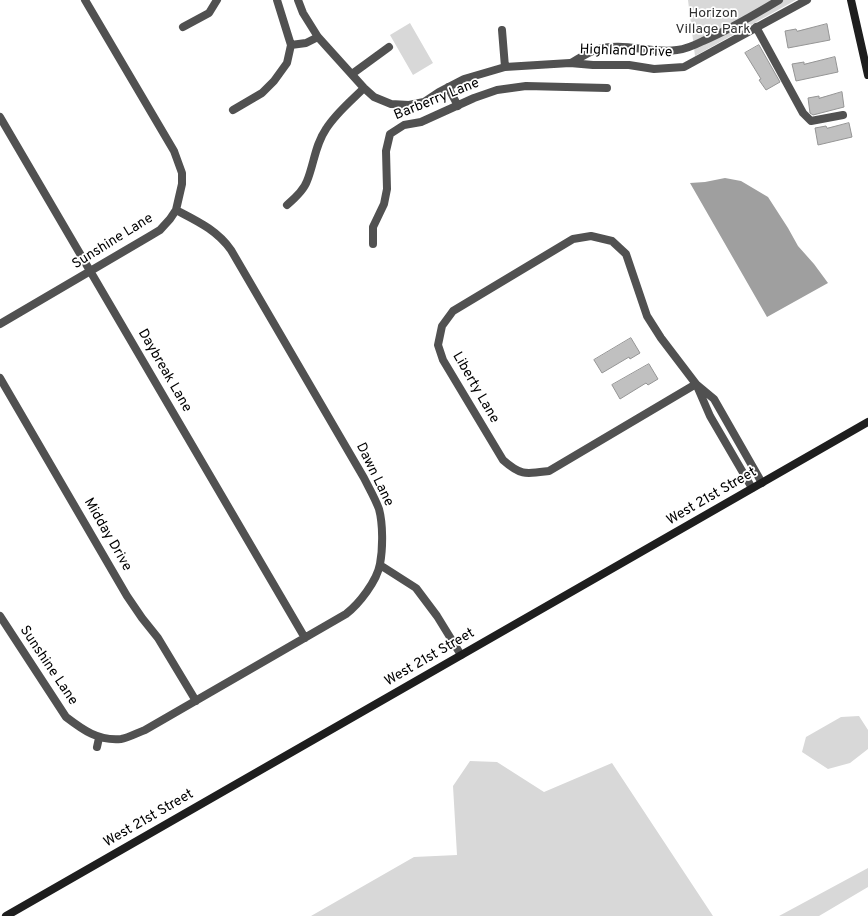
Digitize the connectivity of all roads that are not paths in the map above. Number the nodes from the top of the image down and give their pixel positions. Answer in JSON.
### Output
{"nodes":[{"id":1,"x":85,"y":0,"type":"edge"},
{"id":2,"x":217,"y":0,"type":"edge"},
{"id":3,"x":277,"y":0,"type":"edge"},
{"id":4,"x":298,"y":0,"type":"edge"},
{"id":5,"x":779,"y":0,"type":"edge"},
{"id":6,"x":807,"y":0,"type":"edge"},
{"id":7,"x":851,"y":0,"type":"edge"},
{"id":8,"x":183,"y":27,"type":"dead end"},
{"id":9,"x":756,"y":27,"type":"junction"},
{"id":10,"x":502,"y":30,"type":"dead end"},
{"id":11,"x":318,"y":37,"type":"junction"},
{"id":12,"x":291,"y":45,"type":"junction"},
{"id":13,"x":389,"y":47,"type":"dead end"},
{"id":14,"x":570,"y":63,"type":"junction"},
{"id":15,"x":505,"y":67,"type":"junction"},
{"id":16,"x":352,"y":74,"type":"junction"},
{"id":17,"x":868,"y":75,"type":"edge"},
{"id":18,"x":448,"y":87,"type":"junction"},
{"id":19,"x":364,"y":88,"type":"junction"},
{"id":20,"x":607,"y":88,"type":"dead end"},
{"id":21,"x":458,"y":106,"type":"junction"},
{"id":22,"x":233,"y":110,"type":"dead end"},
{"id":23,"x":843,"y":115,"type":"dead end"},
{"id":24,"x":0,"y":117,"type":"edge"},
{"id":25,"x":287,"y":205,"type":"dead end"},
{"id":26,"x":176,"y":210,"type":"junction"},
{"id":27,"x":373,"y":244,"type":"dead end"},
{"id":28,"x":91,"y":271,"type":"junction"},
{"id":29,"x":0,"y":324,"type":"edge"},
{"id":30,"x":0,"y":378,"type":"edge"},
{"id":31,"x":696,"y":384,"type":"junction"},
{"id":32,"x":868,"y":422,"type":"edge"},
{"id":33,"x":762,"y":483,"type":"junction"},
{"id":34,"x":752,"y":488,"type":"junction"},
{"id":35,"x":380,"y":564,"type":"junction"},
{"id":36,"x":0,"y":616,"type":"edge"},
{"id":37,"x":305,"y":638,"type":"junction"},
{"id":38,"x":461,"y":655,"type":"junction"},
{"id":39,"x":196,"y":701,"type":"junction"},
{"id":40,"x":99,"y":738,"type":"junction"},
{"id":41,"x":96,"y":746,"type":"dead end"},
{"id":42,"x":6,"y":916,"type":"edge"}],
"edges":[{"from":1,"to":26,"type":"street","name":"Sunshine Lane"},
{"from":2,"to":8,"type":"street"},
{"from":3,"to":12,"type":"street"},
{"from":4,"to":11,"type":"street","name":"Highland Drive"},
{"from":5,"to":14,"type":"street","name":"Highland Drive"},
{"from":6,"to":9,"type":"street","name":"Highland Drive"},
{"from":7,"to":17,"type":"street"},
{"from":9,"to":14,"type":"street","name":"Highland Drive"},
{"from":9,"to":23,"type":"street"},
{"from":10,"to":15,"type":"street"},
{"from":11,"to":12,"type":"street"},
{"from":11,"to":16,"type":"street","name":"Highland Drive"},
{"from":12,"to":22,"type":"street"},
{"from":13,"to":16,"type":"street"},
{"from":14,"to":15,"type":"street","name":"Highland Drive"},
{"from":15,"to":18,"type":"street","name":"Highland Drive"},
{"from":16,"to":19,"type":"street","name":"Highland Drive"},
{"from":18,"to":19,"type":"street","name":"Highland Drive"},
{"from":18,"to":21,"type":"street"},
{"from":19,"to":25,"type":"street"},
{"from":20,"to":21,"type":"street","name":"Barberry Lane"},
{"from":21,"to":27,"type":"street","name":"Barberry Lane"},
{"from":24,"to":28,"type":"street","name":"Daybreak Lane"},
{"from":26,"to":28,"type":"street","name":"Sunshine Lane"},
{"from":26,"to":35,"type":"street","name":"Dawn Lane"},
{"from":28,"to":29,"type":"street","name":"Sunshine Lane"},
{"from":28,"to":37,"type":"street","name":"Daybreak Lane"},
{"from":30,"to":39,"type":"street","name":"Midday Drive"},
{"from":31,"to":31,"type":"street","name":"Liberty Lane"},
{"from":31,"to":33,"type":"street","name":"Liberty Lane"},
{"from":31,"to":34,"type":"street","name":"Liberty Lane"},
{"from":32,"to":33,"type":"street","name":"West 21st Street"},
{"from":33,"to":34,"type":"street","name":"West 21st Street"},
{"from":34,"to":38,"type":"street","name":"West 21st Street"},
{"from":35,"to":37,"type":"street","name":"Dawn Lane"},
{"from":35,"to":38,"type":"street"},
{"from":36,"to":40,"type":"street","name":"Sunshine Lane"},
{"from":37,"to":39,"type":"street","name":"Dawn Lane"},
{"from":38,"to":42,"type":"street","name":"West 21st Street"},
{"from":39,"to":40,"type":"street","name":"Dawn Lane"},
{"from":40,"to":41,"type":"street"}]}
